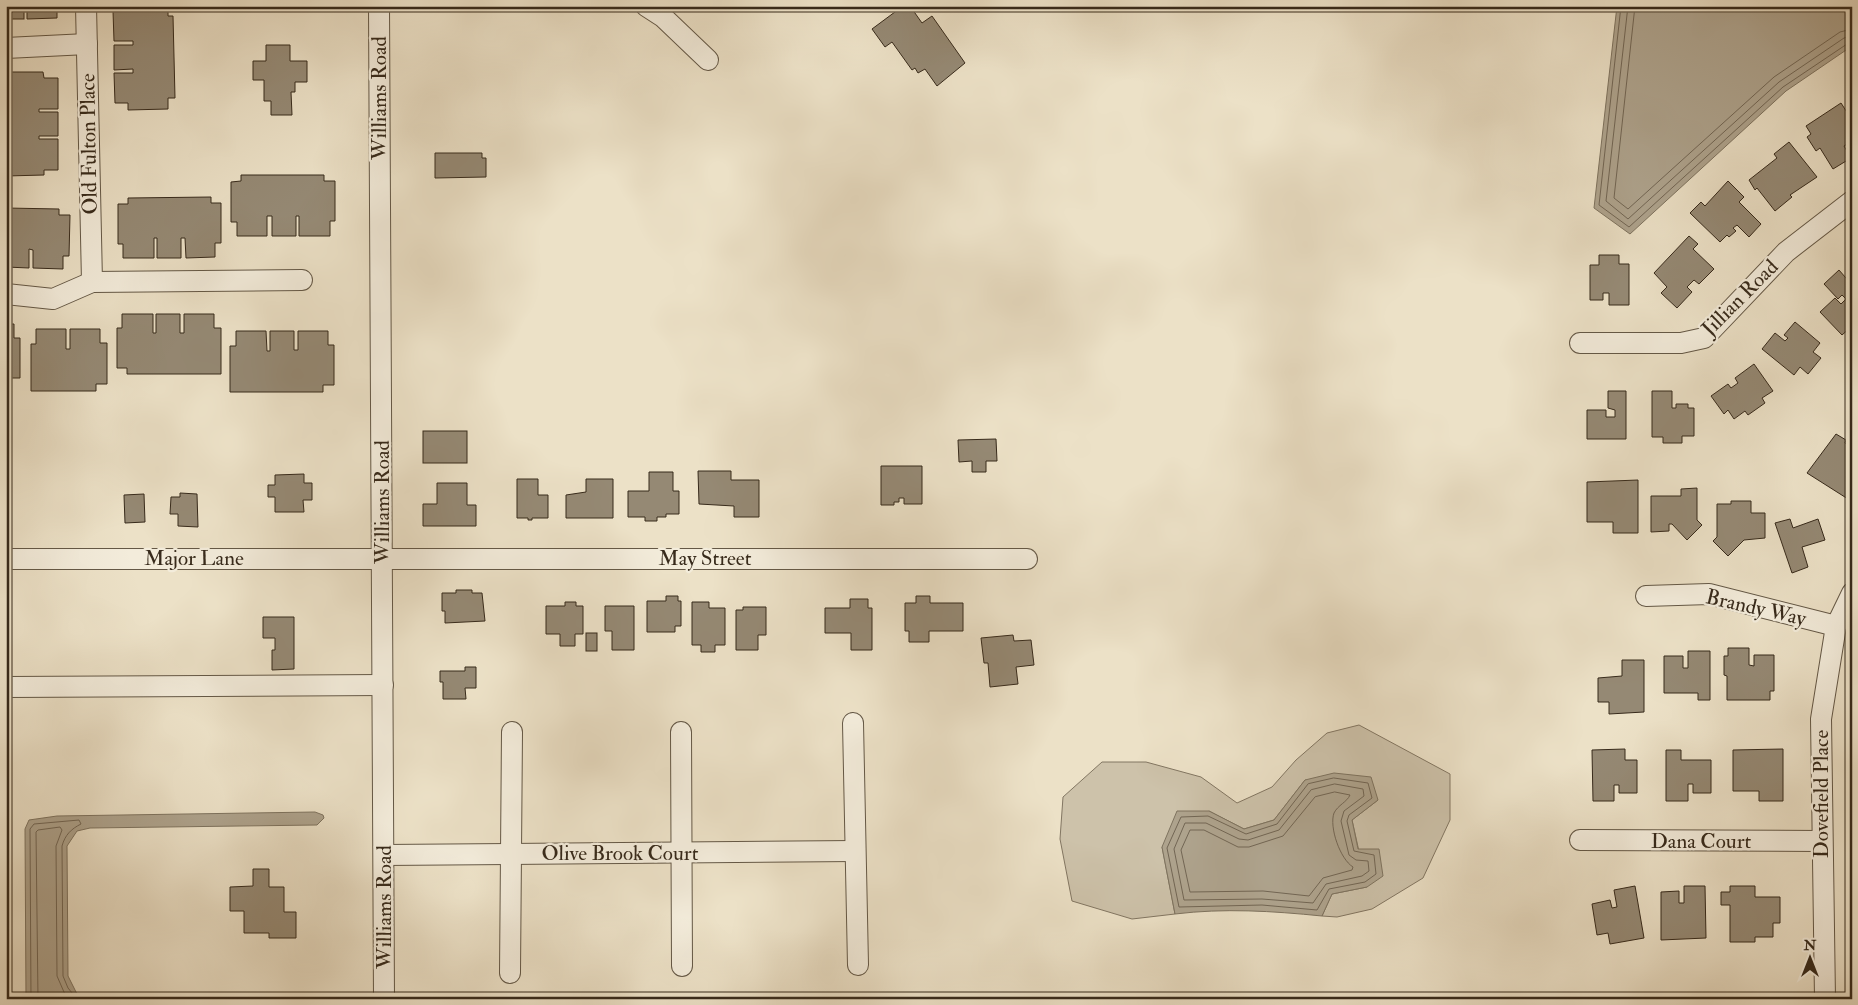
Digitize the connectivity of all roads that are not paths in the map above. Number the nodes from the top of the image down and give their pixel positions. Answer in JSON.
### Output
{"nodes":[{"id":1,"x":86,"y":6,"type":"edge"},
{"id":2,"x":379,"y":6,"type":"edge"},
{"id":3,"x":646,"y":6,"type":"edge"},
{"id":4,"x":87,"y":44,"type":"junction"},
{"id":5,"x":6,"y":48,"type":"edge"},
{"id":6,"x":708,"y":60,"type":"dead end"},
{"id":7,"x":1852,"y":201,"type":"edge"},
{"id":8,"x":302,"y":280,"type":"dead end"},
{"id":9,"x":92,"y":282,"type":"junction"},
{"id":10,"x":6,"y":294,"type":"edge"},
{"id":11,"x":1580,"y":344,"type":"dead end"},
{"id":12,"x":382,"y":558,"type":"junction"},
{"id":13,"x":1027,"y":558,"type":"dead end"},
{"id":14,"x":6,"y":559,"type":"edge"},
{"id":15,"x":1852,"y":593,"type":"edge"},
{"id":16,"x":1646,"y":596,"type":"dead end"},
{"id":17,"x":1836,"y":626,"type":"junction"},
{"id":18,"x":383,"y":685,"type":"junction"},
{"id":19,"x":6,"y":687,"type":"edge"},
{"id":20,"x":853,"y":723,"type":"dead end"},
{"id":21,"x":512,"y":732,"type":"dead end"},
{"id":22,"x":681,"y":732,"type":"dead end"},
{"id":23,"x":1580,"y":840,"type":"dead end"},
{"id":24,"x":1822,"y":841,"type":"junction"},
{"id":25,"x":855,"y":851,"type":"junction"},
{"id":26,"x":682,"y":853,"type":"junction"},
{"id":27,"x":511,"y":854,"type":"junction"},
{"id":28,"x":384,"y":855,"type":"junction"},
{"id":29,"x":858,"y":965,"type":"dead end"},
{"id":30,"x":682,"y":966,"type":"dead end"},
{"id":31,"x":510,"y":973,"type":"dead end"},
{"id":32,"x":384,"y":999,"type":"edge"},
{"id":33,"x":1825,"y":999,"type":"edge"}],
"edges":[{"from":1,"to":4,"type":"street","name":"Old Fulton Place"},
{"from":2,"to":12,"type":"street","name":"Williams Road"},
{"from":3,"to":6,"type":"street"},
{"from":4,"to":5,"type":"street"},
{"from":4,"to":9,"type":"street","name":"Old Fulton Place"},
{"from":7,"to":11,"type":"street","name":"Jillian Road"},
{"from":8,"to":9,"type":"street"},
{"from":9,"to":10,"type":"street"},
{"from":12,"to":13,"type":"street","name":"May Street"},
{"from":12,"to":14,"type":"street","name":"Major Lane"},
{"from":12,"to":18,"type":"street","name":"Williams Road"},
{"from":15,"to":17,"type":"street","name":"Dovefield Place"},
{"from":16,"to":17,"type":"street","name":"Brandy Way"},
{"from":17,"to":24,"type":"street","name":"Dovefield Place"},
{"from":18,"to":19,"type":"street"},
{"from":18,"to":28,"type":"street","name":"Williams Road"},
{"from":20,"to":25,"type":"street"},
{"from":21,"to":27,"type":"street"},
{"from":22,"to":26,"type":"street"},
{"from":23,"to":24,"type":"street","name":"Dana Court"},
{"from":24,"to":33,"type":"street","name":"Dovefield Place"},
{"from":25,"to":26,"type":"street","name":"Olive Brook Court"},
{"from":25,"to":29,"type":"street"},
{"from":26,"to":27,"type":"street","name":"Olive Brook Court"},
{"from":26,"to":30,"type":"street"},
{"from":27,"to":28,"type":"street","name":"Olive Brook Court"},
{"from":27,"to":31,"type":"street"},
{"from":28,"to":32,"type":"street","name":"Williams Road"}]}
